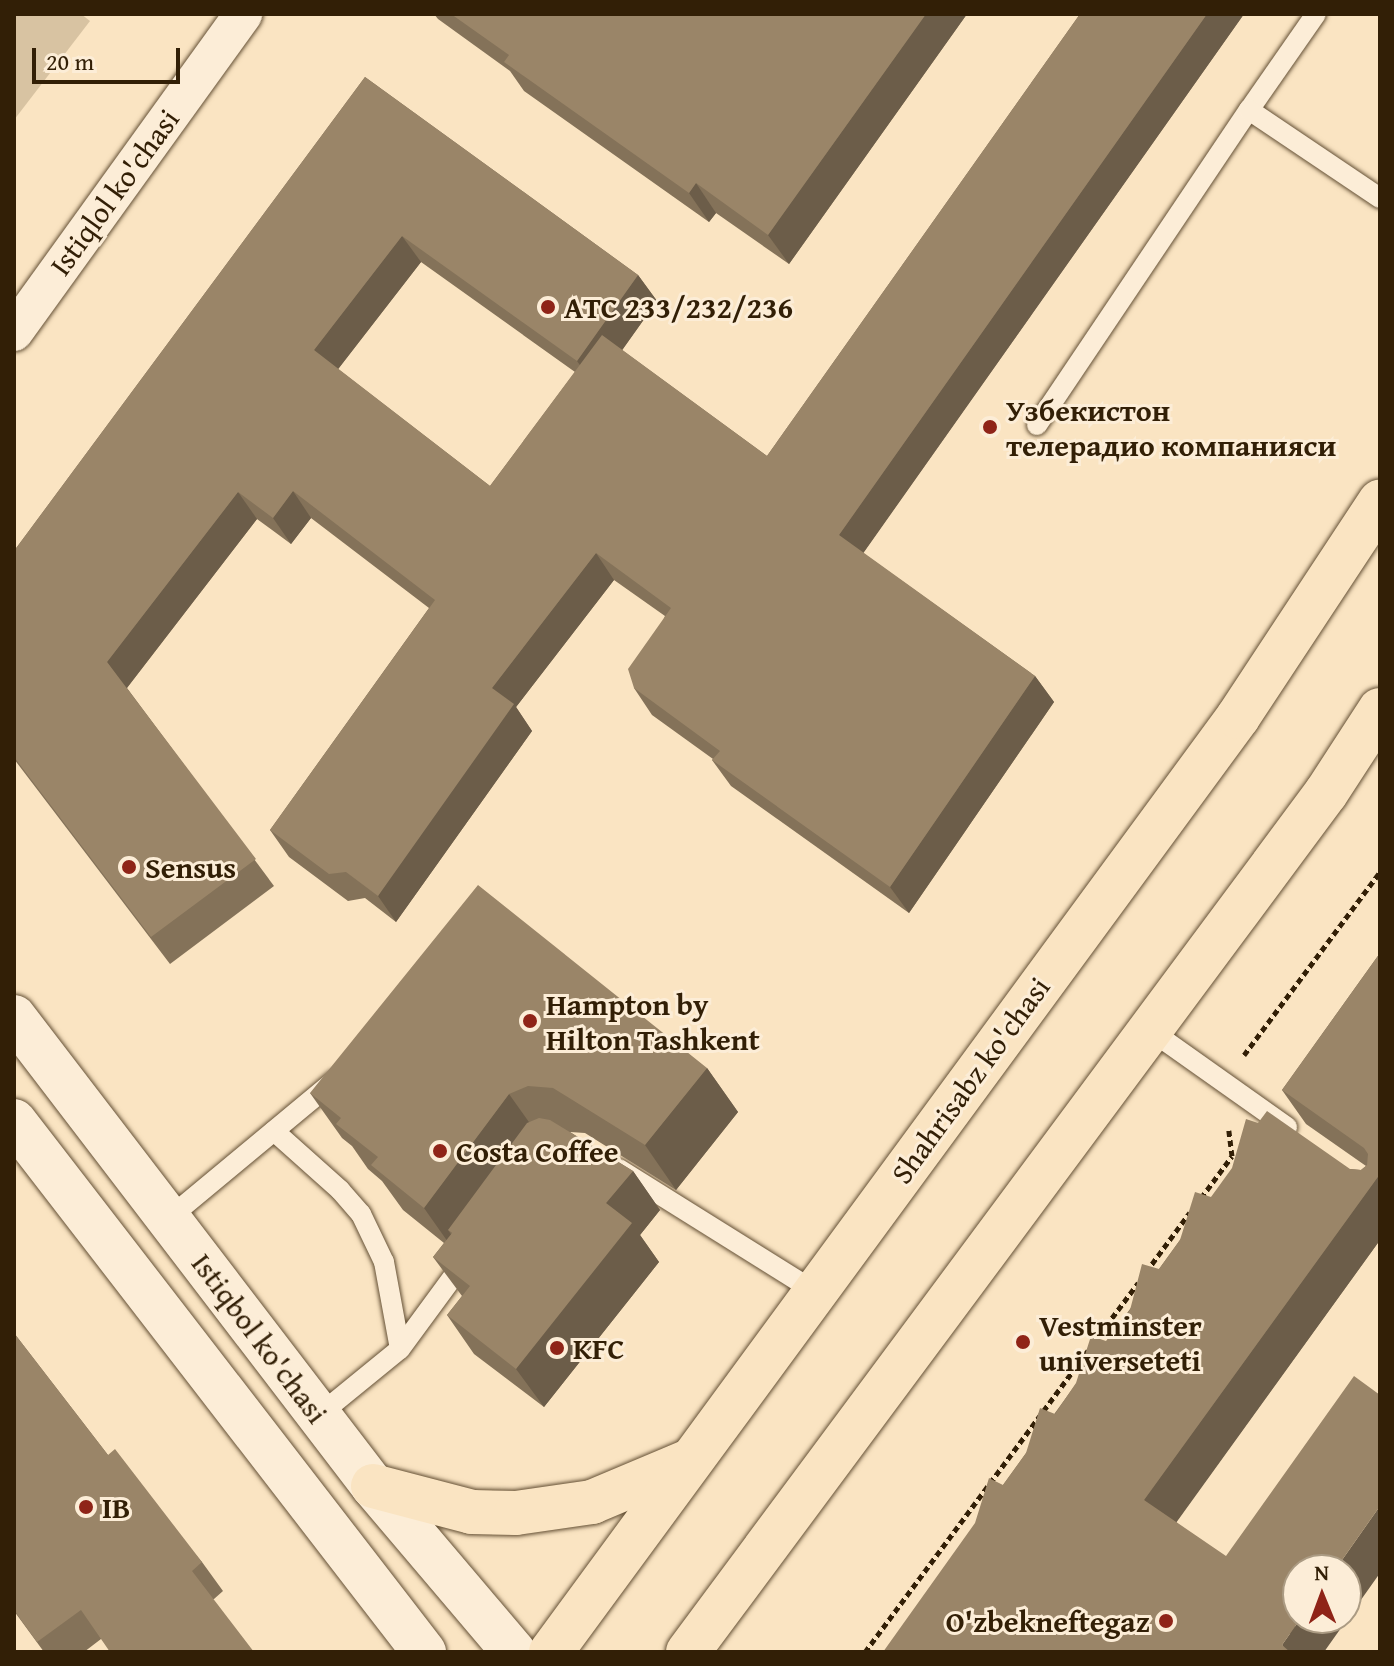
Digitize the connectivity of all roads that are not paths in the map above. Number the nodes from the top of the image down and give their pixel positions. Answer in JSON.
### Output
{"nodes":[{"id":1,"x":243,"y":14,"type":"edge"},
{"id":2,"x":1316,"y":14,"type":"edge"},
{"id":3,"x":1249,"y":110,"type":"junction"},
{"id":4,"x":1380,"y":198,"type":"edge"},
{"id":5,"x":14,"y":332,"type":"edge"},
{"id":6,"x":1037,"y":425,"type":"dead end"},
{"id":7,"x":1380,"y":502,"type":"edge"},
{"id":8,"x":1380,"y":710,"type":"edge"},
{"id":9,"x":14,"y":1017,"type":"edge"},
{"id":10,"x":1150,"y":1030,"type":"junction"},
{"id":11,"x":355,"y":1063,"type":"edge"},
{"id":12,"x":14,"y":1121,"type":"edge"},
{"id":13,"x":274,"y":1131,"type":"junction"},
{"id":14,"x":1302,"y":1137,"type":"edge"},
{"id":15,"x":606,"y":1161,"type":"edge"},
{"id":16,"x":169,"y":1218,"type":"junction"},
{"id":17,"x":482,"y":1238,"type":"edge"},
{"id":18,"x":814,"y":1291,"type":"junction"},
{"id":19,"x":400,"y":1349,"type":"junction"},
{"id":20,"x":319,"y":1415,"type":"junction"},
{"id":21,"x":689,"y":1461,"type":"junction"},
{"id":22,"x":373,"y":1486,"type":"junction"},
{"id":23,"x":424,"y":1652,"type":"edge"},
{"id":24,"x":514,"y":1652,"type":"edge"},
{"id":25,"x":551,"y":1652,"type":"edge"},
{"id":26,"x":688,"y":1652,"type":"edge"}],
"edges":[{"from":1,"to":5,"type":"street","name":"Istiqlol ko'chasi"},
{"from":2,"to":3,"type":"lane"},
{"from":3,"to":4,"type":"lane"},
{"from":3,"to":6,"type":"lane"},
{"from":7,"to":18,"type":"main road","name":"Shahrisabz ko'chasi"},
{"from":8,"to":10,"type":"main road"},
{"from":9,"to":16,"type":"street","name":"Istiqbol ko'chasi"},
{"from":10,"to":14,"type":"lane"},
{"from":10,"to":26,"type":"main road"},
{"from":11,"to":13,"type":"lane"},
{"from":12,"to":23,"type":"street","name":"Istiqbol ko'chasi"},
{"from":13,"to":16,"type":"lane"},
{"from":13,"to":19,"type":"lane"},
{"from":15,"to":18,"type":"lane"},
{"from":16,"to":20,"type":"street","name":"Istiqbol ko'chasi"},
{"from":17,"to":19,"type":"lane"},
{"from":18,"to":21,"type":"main road","name":"Shahrisabz ko'chasi"},
{"from":19,"to":20,"type":"lane"},
{"from":20,"to":22,"type":"street","name":"Istiqbol ko'chasi"},
{"from":21,"to":22,"type":"main road"},
{"from":21,"to":25,"type":"main road","name":"Shahrisabz ko'chasi"},
{"from":22,"to":24,"type":"street","name":"Istiqbol ko'chasi"}]}
